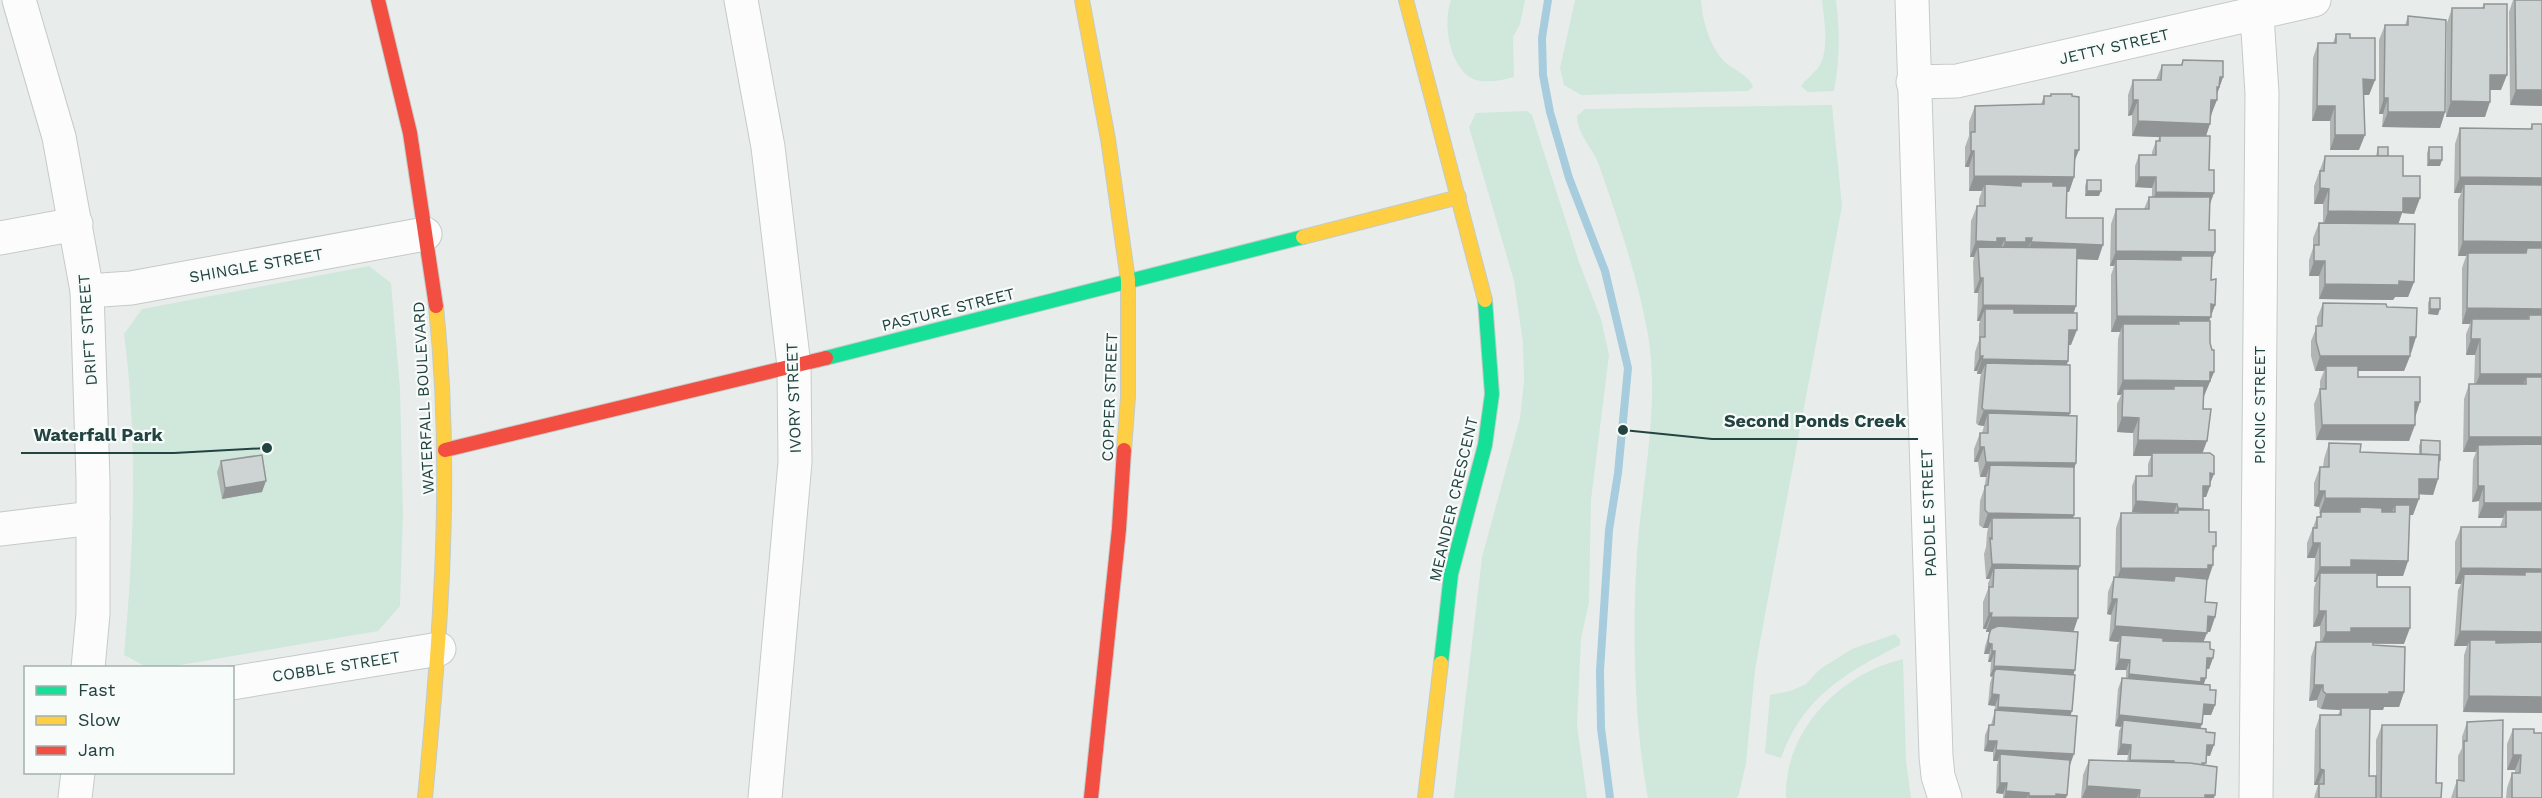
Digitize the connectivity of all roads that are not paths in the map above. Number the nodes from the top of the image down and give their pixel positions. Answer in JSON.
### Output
{"nodes":[{"id":1,"x":19,"y":0,"type":"edge"},
{"id":2,"x":378,"y":0,"type":"edge"},
{"id":3,"x":741,"y":0,"type":"edge"},
{"id":4,"x":1082,"y":0,"type":"edge"},
{"id":5,"x":1406,"y":0,"type":"edge"},
{"id":6,"x":1912,"y":0,"type":"edge"},
{"id":7,"x":2314,"y":0,"type":"edge"},
{"id":8,"x":2256,"y":7,"type":"edge"},
{"id":9,"x":1913,"y":82,"type":"junction"},
{"id":10,"x":1459,"y":197,"type":"junction"},
{"id":11,"x":76,"y":224,"type":"junction"},
{"id":12,"x":425,"y":234,"type":"junction"},
{"id":13,"x":0,"y":238,"type":"edge"},
{"id":14,"x":1128,"y":280,"type":"junction"},
{"id":15,"x":87,"y":291,"type":"junction"},
{"id":16,"x":794,"y":366,"type":"junction"},
{"id":17,"x":445,"y":450,"type":"junction"},
{"id":18,"x":93,"y":518,"type":"junction"},
{"id":19,"x":0,"y":529,"type":"edge"},
{"id":20,"x":439,"y":649,"type":"junction"},
{"id":21,"x":88,"y":666,"type":"edge"},
{"id":22,"x":234,"y":683,"type":"edge"},
{"id":23,"x":78,"y":774,"type":"edge"},
{"id":24,"x":75,"y":798,"type":"edge"},
{"id":25,"x":424,"y":798,"type":"edge"},
{"id":26,"x":765,"y":798,"type":"edge"},
{"id":27,"x":1091,"y":798,"type":"edge"},
{"id":28,"x":1425,"y":798,"type":"edge"},
{"id":29,"x":1945,"y":798,"type":"edge"},
{"id":30,"x":2256,"y":798,"type":"edge"}],
"edges":[{"from":1,"to":11,"type":"street","name":"DRIFT STREET"},
{"from":2,"to":12,"type":"street","name":"WATERFALL BOULEVARD"},
{"from":3,"to":16,"type":"street","name":"IVORY STREET"},
{"from":4,"to":14,"type":"street","name":"COPPER STREET"},
{"from":5,"to":10,"type":"street","name":"MEANDER CRESCENT"},
{"from":6,"to":9,"type":"street","name":"PADDLE STREET"},
{"from":7,"to":8,"type":"street","name":"JETTY STREET"},
{"from":8,"to":9,"type":"street","name":"JETTY STREET"},
{"from":8,"to":30,"type":"street","name":"PICNIC STREET"},
{"from":9,"to":29,"type":"street","name":"PADDLE STREET"},
{"from":10,"to":14,"type":"street","name":"PASTURE STREET"},
{"from":10,"to":28,"type":"street","name":"MEANDER CRESCENT"},
{"from":11,"to":13,"type":"street"},
{"from":11,"to":15,"type":"street","name":"DRIFT STREET"},
{"from":12,"to":15,"type":"street","name":"SHINGLE STREET"},
{"from":12,"to":17,"type":"street","name":"WATERFALL BOULEVARD"},
{"from":14,"to":16,"type":"street","name":"PASTURE STREET"},
{"from":14,"to":27,"type":"street","name":"COPPER STREET"},
{"from":15,"to":18,"type":"street","name":"DRIFT STREET"},
{"from":16,"to":17,"type":"street","name":"PASTURE STREET"},
{"from":16,"to":26,"type":"street","name":"IVORY STREET"},
{"from":17,"to":20,"type":"street","name":"WATERFALL BOULEVARD"},
{"from":18,"to":19,"type":"street"},
{"from":18,"to":21,"type":"street","name":"DRIFT STREET"},
{"from":20,"to":22,"type":"street","name":"COBBLE STREET"},
{"from":20,"to":25,"type":"street","name":"WATERFALL BOULEVARD"},
{"from":23,"to":24,"type":"street"}]}
